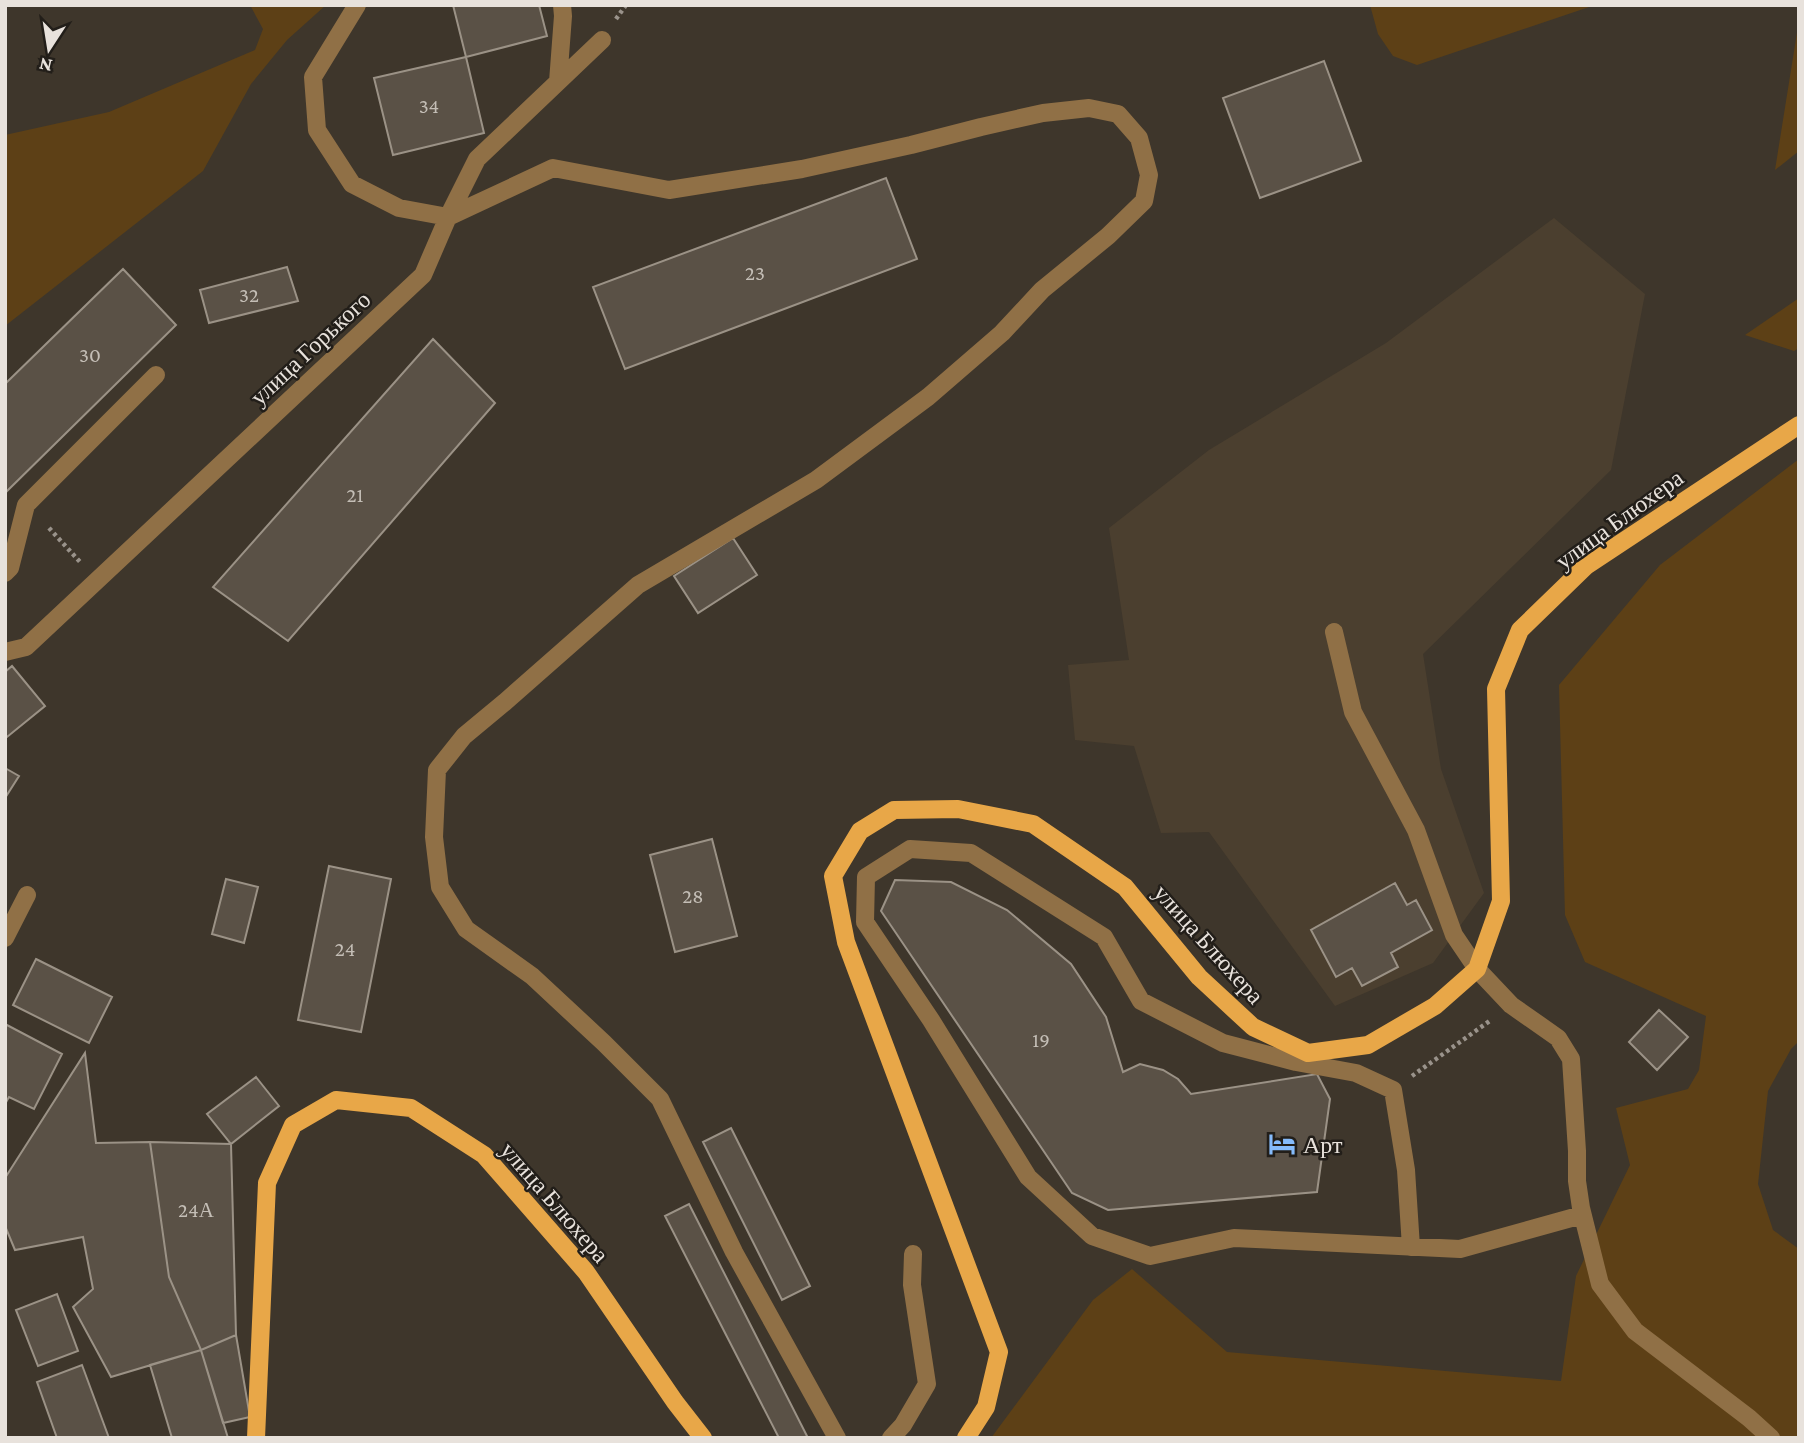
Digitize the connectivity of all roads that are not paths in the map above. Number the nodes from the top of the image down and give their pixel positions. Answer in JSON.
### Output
{"nodes":[{"id":1,"x":358,"y":5,"type":"edge"},
{"id":2,"x":562,"y":5,"type":"edge"},
{"id":3,"x":602,"y":40,"type":"dead end"},
{"id":4,"x":558,"y":82,"type":"junction"},
{"id":5,"x":448,"y":217,"type":"junction"},
{"id":6,"x":156,"y":375,"type":"dead end"},
{"id":7,"x":1799,"y":425,"type":"edge"},
{"id":8,"x":5,"y":573,"type":"edge"},
{"id":9,"x":1334,"y":632,"type":"dead end"},
{"id":10,"x":5,"y":652,"type":"edge"},
{"id":11,"x":27,"y":895,"type":"dead end"},
{"id":12,"x":5,"y":938,"type":"edge"},
{"id":13,"x":1477,"y":969,"type":"junction"},
{"id":14,"x":1582,"y":1215,"type":"junction"},
{"id":15,"x":1411,"y":1247,"type":"junction"},
{"id":16,"x":913,"y":1254,"type":"dead end"},
{"id":17,"x":256,"y":1438,"type":"edge"},
{"id":18,"x":703,"y":1438,"type":"edge"},
{"id":19,"x":837,"y":1438,"type":"edge"},
{"id":20,"x":891,"y":1438,"type":"edge"},
{"id":21,"x":966,"y":1438,"type":"edge"},
{"id":22,"x":1770,"y":1438,"type":"edge"}],
"edges":[{"from":1,"to":5,"type":"street"},
{"from":2,"to":4,"type":"street"},
{"from":3,"to":4,"type":"street","name":"улица Горького"},
{"from":4,"to":5,"type":"street","name":"улица Горького"},
{"from":5,"to":10,"type":"street","name":"улица Горького"},
{"from":5,"to":19,"type":"street"},
{"from":6,"to":8,"type":"street"},
{"from":7,"to":13,"type":"main road","name":"улица Блюхера"},
{"from":9,"to":13,"type":"street"},
{"from":11,"to":12,"type":"street"},
{"from":13,"to":14,"type":"street"},
{"from":13,"to":21,"type":"main road","name":"улица Блюхера"},
{"from":14,"to":15,"type":"street"},
{"from":14,"to":22,"type":"street"},
{"from":15,"to":15,"type":"street"},
{"from":16,"to":20,"type":"street"},
{"from":17,"to":18,"type":"main road","name":"улица Блюхера"}]}
